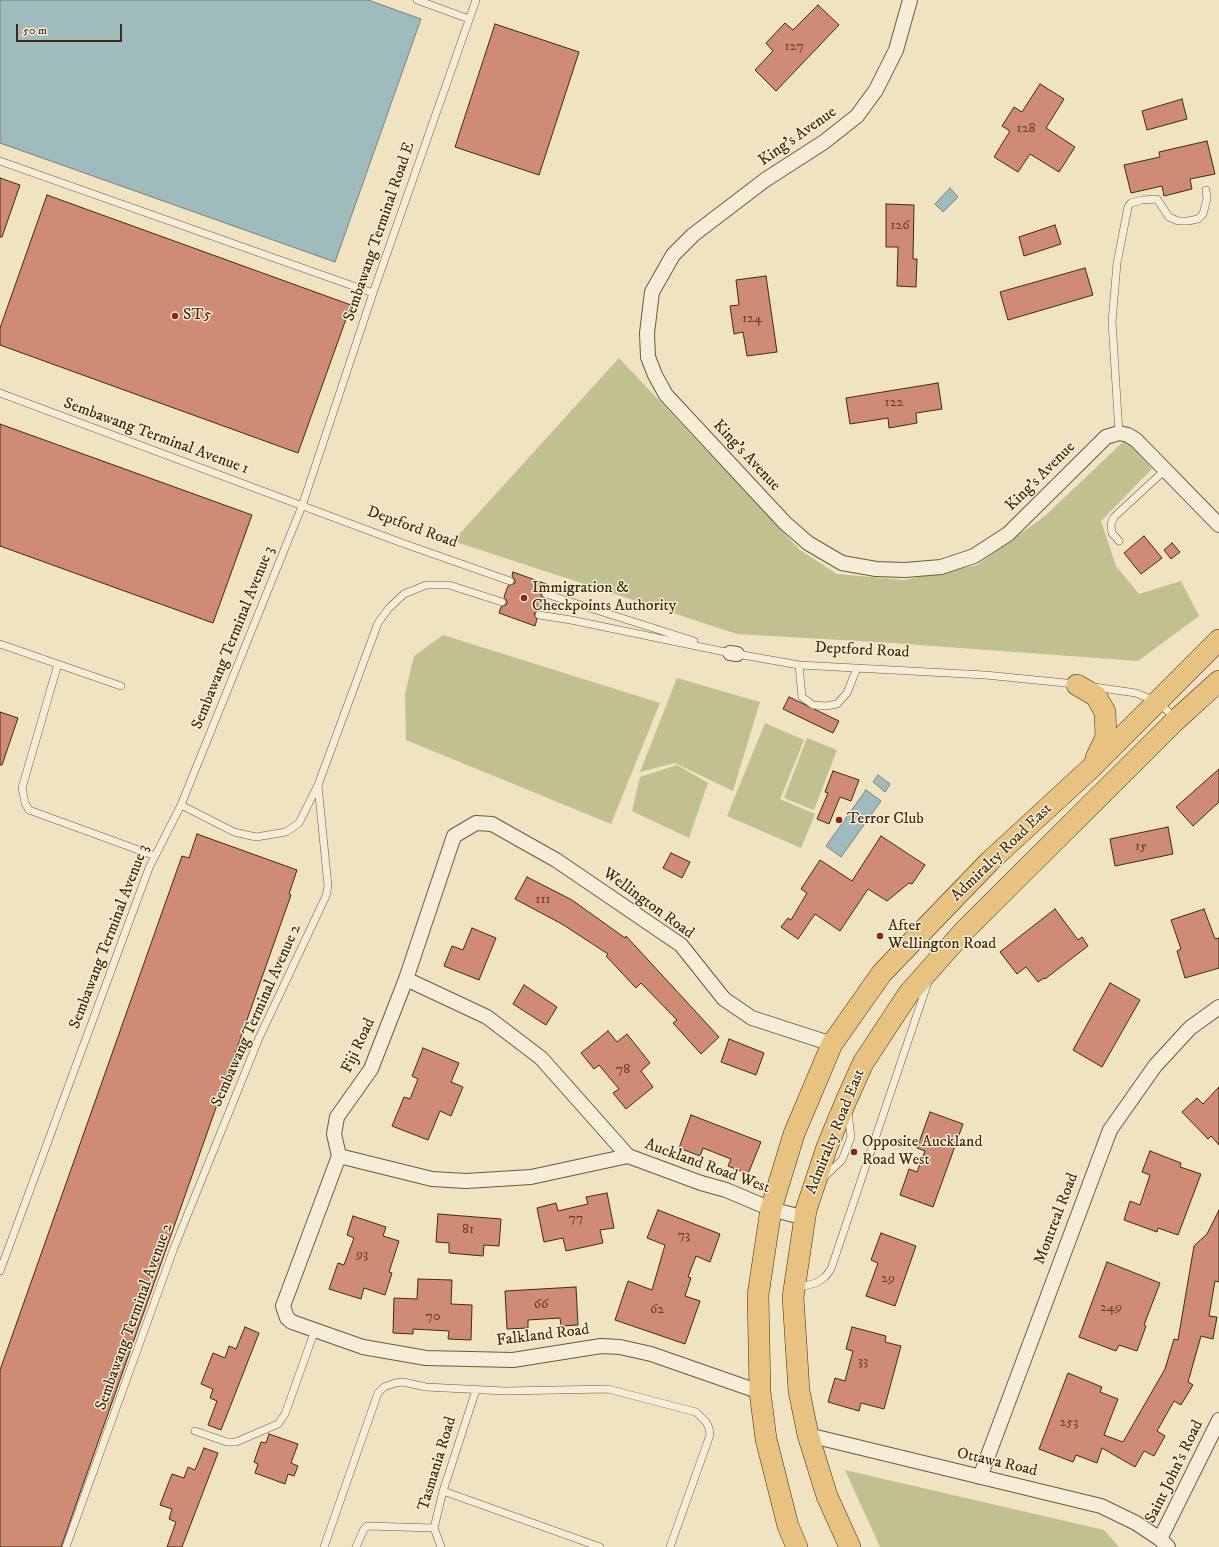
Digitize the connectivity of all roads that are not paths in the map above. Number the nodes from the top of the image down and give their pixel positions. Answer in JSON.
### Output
{"nodes":[{"id":1,"x":417,"y":0,"type":"edge"},
{"id":2,"x":476,"y":0,"type":"edge"},
{"id":3,"x":910,"y":0,"type":"edge"},
{"id":4,"x":469,"y":19,"type":"junction"},
{"id":5,"x":0,"y":161,"type":"edge"},
{"id":6,"x":1206,"y":190,"type":"dead end"},
{"id":7,"x":373,"y":293,"type":"junction"},
{"id":8,"x":0,"y":393,"type":"edge"},
{"id":9,"x":1119,"y":433,"type":"junction"},
{"id":10,"x":1165,"y":470,"type":"junction"},
{"id":11,"x":302,"y":506,"type":"junction"},
{"id":12,"x":1219,"y":525,"type":"edge"},
{"id":13,"x":1119,"y":541,"type":"dead end"},
{"id":14,"x":510,"y":580,"type":"dead end"},
{"id":15,"x":546,"y":594,"type":"dead end"},
{"id":16,"x":502,"y":602,"type":"dead end"},
{"id":17,"x":539,"y":615,"type":"dead end"},
{"id":18,"x":1219,"y":640,"type":"edge"},
{"id":19,"x":0,"y":644,"type":"edge"},
{"id":20,"x":734,"y":653,"type":"junction"},
{"id":21,"x":58,"y":664,"type":"junction"},
{"id":22,"x":799,"y":665,"type":"junction"},
{"id":23,"x":857,"y":668,"type":"junction"},
{"id":24,"x":1219,"y":681,"type":"edge"},
{"id":25,"x":1076,"y":684,"type":"junction"},
{"id":26,"x":121,"y":686,"type":"dead end"},
{"id":27,"x":1158,"y":702,"type":"junction"},
{"id":28,"x":1176,"y":720,"type":"junction"},
{"id":29,"x":1091,"y":768,"type":"junction"},
{"id":30,"x":318,"y":785,"type":"junction"},
{"id":31,"x":181,"y":805,"type":"junction"},
{"id":32,"x":476,"y":824,"type":"joint"},
{"id":33,"x":155,"y":856,"type":"junction"},
{"id":34,"x":932,"y":968,"type":"junction"},
{"id":35,"x":406,"y":979,"type":"junction"},
{"id":36,"x":1219,"y":1007,"type":"edge"},
{"id":37,"x":832,"y":1044,"type":"junction"},
{"id":38,"x":339,"y":1156,"type":"junction"},
{"id":39,"x":628,"y":1156,"type":"junction"},
{"id":40,"x":771,"y":1209,"type":"junction"},
{"id":41,"x":805,"y":1218,"type":"junction"},
{"id":42,"x":0,"y":1271,"type":"edge"},
{"id":43,"x":795,"y":1288,"type":"junction"},
{"id":44,"x":314,"y":1330,"type":"junction"},
{"id":45,"x":476,"y":1390,"type":"junction"},
{"id":46,"x":760,"y":1392,"type":"junction"},
{"id":47,"x":1219,"y":1420,"type":"edge"},
{"id":48,"x":195,"y":1431,"type":"dead end"},
{"id":49,"x":808,"y":1435,"type":"junction"},
{"id":50,"x":980,"y":1477,"type":"junction"},
{"id":51,"x":443,"y":1490,"type":"junction"},
{"id":52,"x":434,"y":1528,"type":"junction"},
{"id":53,"x":1164,"y":1543,"type":"edge"},
{"id":54,"x":66,"y":1547,"type":"edge"},
{"id":55,"x":324,"y":1547,"type":"edge"},
{"id":56,"x":356,"y":1547,"type":"edge"},
{"id":57,"x":441,"y":1547,"type":"edge"},
{"id":58,"x":600,"y":1547,"type":"edge"},
{"id":59,"x":670,"y":1547,"type":"edge"},
{"id":60,"x":797,"y":1547,"type":"edge"},
{"id":61,"x":850,"y":1547,"type":"edge"}],
"edges":[{"from":1,"to":4,"type":"lane"},
{"from":2,"to":4,"type":"lane","name":"Sembawang Terminal Road E"},
{"from":3,"to":9,"type":"street","name":"King's Avenue"},
{"from":4,"to":7,"type":"lane","name":"Sembawang Terminal Road E"},
{"from":5,"to":7,"type":"lane"},
{"from":6,"to":9,"type":"lane"},
{"from":7,"to":11,"type":"lane","name":"Sembawang Terminal Road E"},
{"from":8,"to":11,"type":"lane","name":"Sembawang Terminal Avenue 1"},
{"from":9,"to":10,"type":"street"},
{"from":10,"to":12,"type":"street"},
{"from":10,"to":13,"type":"lane"},
{"from":11,"to":14,"type":"lane","name":"Deptford Road"},
{"from":11,"to":31,"type":"lane","name":"Sembawang Terminal Avenue 3"},
{"from":15,"to":20,"type":"lane","name":"Deptford Road"},
{"from":16,"to":30,"type":"lane","name":"Sembawang Terminal Avenue 2"},
{"from":17,"to":20,"type":"lane"},
{"from":18,"to":27,"type":"main road","name":"Admiralty Road East"},
{"from":19,"to":21,"type":"lane"},
{"from":20,"to":22,"type":"lane","name":"Deptford Road"},
{"from":21,"to":26,"type":"lane"},
{"from":21,"to":33,"type":"lane"},
{"from":22,"to":23,"type":"lane","name":"Deptford Road"},
{"from":22,"to":23,"type":"lane"},
{"from":23,"to":25,"type":"lane","name":"Deptford Road"},
{"from":24,"to":28,"type":"main road","name":"Admiralty Road East"},
{"from":25,"to":27,"type":"lane","name":"Deptford Road"},
{"from":25,"to":29,"type":"main road"},
{"from":27,"to":28,"type":"lane","name":"Deptford Road"},
{"from":27,"to":29,"type":"main road","name":"Admiralty Road East"},
{"from":28,"to":34,"type":"main road","name":"Admiralty Road East"},
{"from":29,"to":37,"type":"main road","name":"Admiralty Road East"},
{"from":30,"to":31,"type":"lane"},
{"from":30,"to":54,"type":"lane","name":"Sembawang Terminal Avenue 2"},
{"from":31,"to":33,"type":"lane","name":"Sembawang Terminal Avenue 3"},
{"from":32,"to":35,"type":"street","name":"Fiji Road"},
{"from":32,"to":37,"type":"street","name":"Wellington Road"},
{"from":33,"to":42,"type":"lane","name":"Sembawang Terminal Avenue 3"},
{"from":34,"to":41,"type":"main road","name":"Admiralty Road East"},
{"from":34,"to":43,"type":"lane"},
{"from":35,"to":38,"type":"street","name":"Fiji Road"},
{"from":35,"to":39,"type":"street"},
{"from":36,"to":50,"type":"street","name":"Montreal Road"},
{"from":37,"to":40,"type":"main road","name":"Admiralty Road East"},
{"from":38,"to":39,"type":"street","name":"Auckland Road West"},
{"from":38,"to":44,"type":"street","name":"Falkland Road"},
{"from":39,"to":40,"type":"street","name":"Auckland Road West"},
{"from":40,"to":41,"type":"street","name":"Auckland Road West"},
{"from":40,"to":46,"type":"main road","name":"Admiralty Road East"},
{"from":41,"to":43,"type":"main road","name":"Admiralty Road East"},
{"from":43,"to":49,"type":"main road","name":"Admiralty Road East"},
{"from":44,"to":46,"type":"street","name":"Falkland Road"},
{"from":44,"to":48,"type":"lane"},
{"from":45,"to":51,"type":"lane","name":"Tasmania Road"},
{"from":45,"to":55,"type":"lane"},
{"from":45,"to":59,"type":"lane"},
{"from":46,"to":60,"type":"main road","name":"Admiralty Road East"},
{"from":47,"to":53,"type":"street","name":"Saint John's Road"},
{"from":49,"to":50,"type":"street","name":"Ottawa Road"},
{"from":49,"to":61,"type":"main road","name":"Admiralty Road East"},
{"from":50,"to":53,"type":"street","name":"Ottawa Road"},
{"from":51,"to":52,"type":"lane","name":"Tasmania Road"},
{"from":51,"to":58,"type":"lane"},
{"from":52,"to":56,"type":"lane"},
{"from":52,"to":57,"type":"lane","name":"Tasmania Road"}]}
